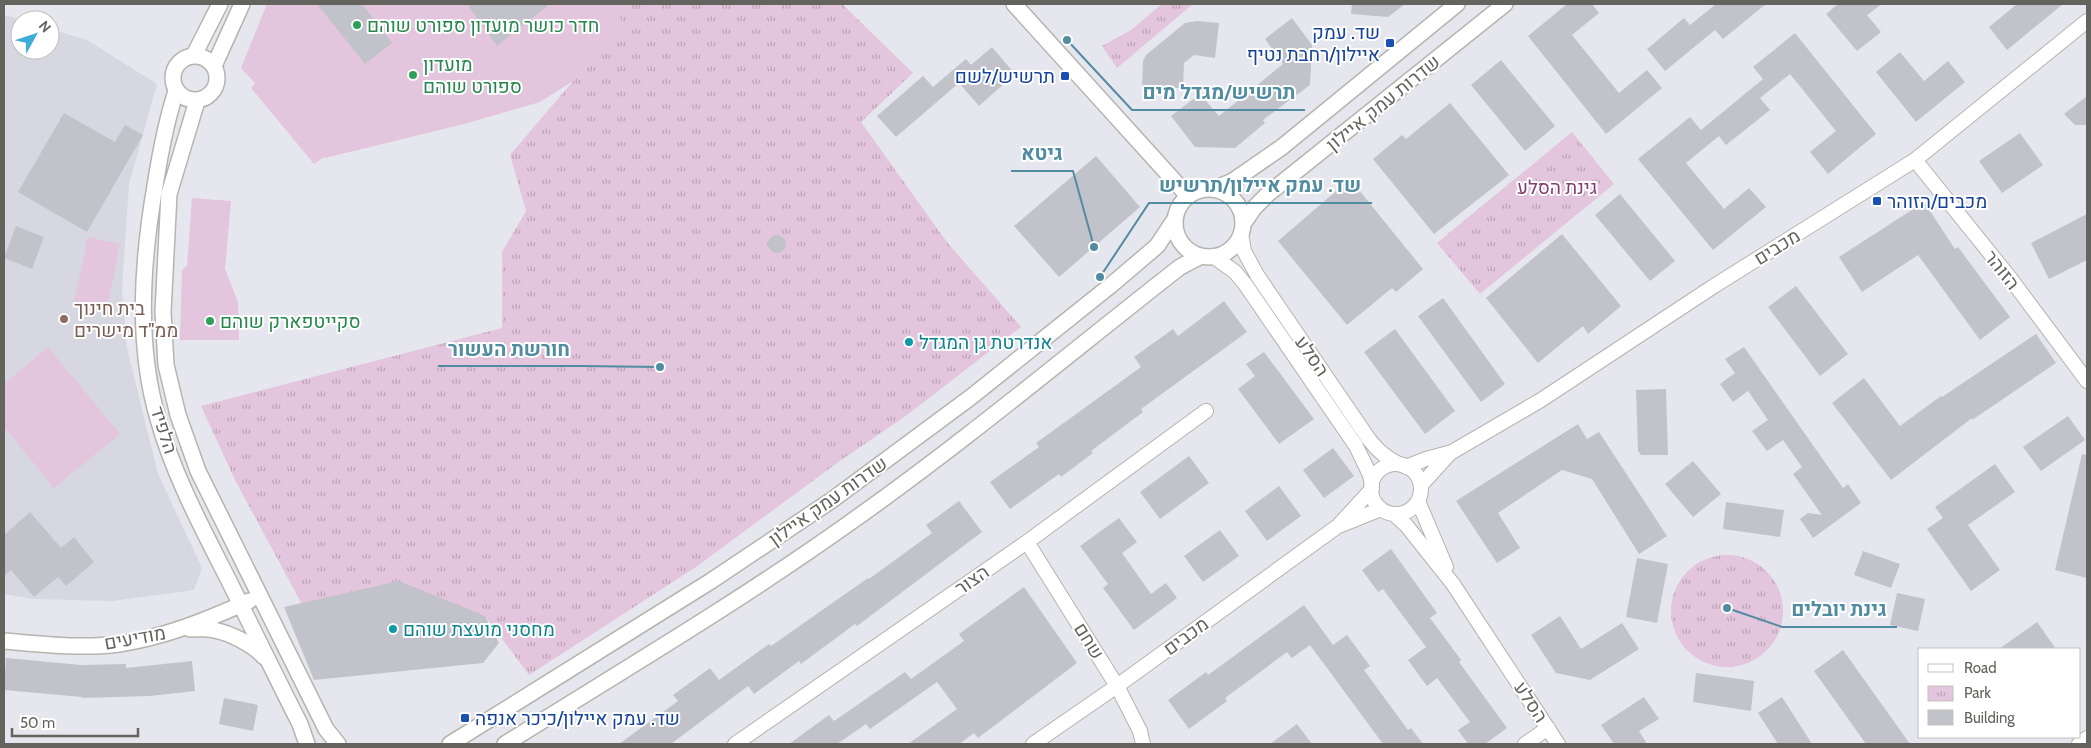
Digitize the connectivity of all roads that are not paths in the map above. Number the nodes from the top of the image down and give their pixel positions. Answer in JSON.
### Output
{"nodes":[{"id":1,"x":220,"y":4,"type":"edge"},
{"id":2,"x":242,"y":4,"type":"edge"},
{"id":3,"x":1014,"y":4,"type":"edge"},
{"id":4,"x":1457,"y":4,"type":"edge"},
{"id":5,"x":1505,"y":4,"type":"edge"},
{"id":6,"x":2087,"y":21,"type":"edge"},
{"id":7,"x":194,"y":55,"type":"junction"},
{"id":8,"x":214,"y":66,"type":"junction"},
{"id":9,"x":176,"y":91,"type":"junction"},
{"id":10,"x":196,"y":101,"type":"junction"},
{"id":11,"x":1915,"y":160,"type":"junction"},
{"id":12,"x":1214,"y":189,"type":"junction"},
{"id":13,"x":1188,"y":196,"type":"junction"},
{"id":14,"x":1176,"y":219,"type":"junction"},
{"id":15,"x":1242,"y":229,"type":"junction"},
{"id":16,"x":1207,"y":256,"type":"junction"},
{"id":17,"x":2087,"y":382,"type":"edge"},
{"id":18,"x":1206,"y":411,"type":"dead end"},
{"id":19,"x":1452,"y":452,"type":"junction"},
{"id":20,"x":1404,"y":466,"type":"junction"},
{"id":21,"x":1421,"y":485,"type":"junction"},
{"id":22,"x":1372,"y":488,"type":"junction"},
{"id":23,"x":1418,"y":501,"type":"junction"},
{"id":24,"x":1381,"y":509,"type":"junction"},
{"id":25,"x":1395,"y":514,"type":"junction"},
{"id":26,"x":1338,"y":526,"type":"junction"},
{"id":27,"x":1027,"y":542,"type":"junction"},
{"id":28,"x":1453,"y":584,"type":"junction"},
{"id":29,"x":260,"y":596,"type":"junction"},
{"id":30,"x":241,"y":605,"type":"junction"},
{"id":31,"x":186,"y":628,"type":"junction"},
{"id":32,"x":4,"y":641,"type":"edge"},
{"id":33,"x":272,"y":668,"type":"junction"},
{"id":34,"x":1117,"y":686,"type":"junction"},
{"id":35,"x":1548,"y":728,"type":"junction"},
{"id":36,"x":2087,"y":738,"type":"edge"},
{"id":37,"x":307,"y":744,"type":"edge"},
{"id":38,"x":338,"y":744,"type":"edge"},
{"id":39,"x":450,"y":744,"type":"edge"},
{"id":40,"x":505,"y":744,"type":"edge"},
{"id":41,"x":735,"y":744,"type":"edge"},
{"id":42,"x":1033,"y":744,"type":"edge"},
{"id":43,"x":1143,"y":744,"type":"edge"},
{"id":44,"x":1525,"y":744,"type":"edge"},
{"id":45,"x":1558,"y":744,"type":"edge"},
{"id":46,"x":2079,"y":744,"type":"edge"}],
"edges":[{"from":1,"to":7,"type":"main road"},
{"from":2,"to":8,"type":"main road"},
{"from":3,"to":13,"type":"main road"},
{"from":4,"to":12,"type":"main road","name":"שדרות עמק איילון"},
{"from":5,"to":15,"type":"main road","name":"שדרות עמק איילון"},
{"from":6,"to":11,"type":"street","name":"מכבים"},
{"from":7,"to":8,"type":"main road"},
{"from":7,"to":9,"type":"main road"},
{"from":8,"to":10,"type":"main road"},
{"from":9,"to":10,"type":"main road"},
{"from":9,"to":30,"type":"main road","name":"הלפיד"},
{"from":10,"to":29,"type":"main road","name":"הלפיד"},
{"from":11,"to":17,"type":"street","name":"הזוהר"},
{"from":11,"to":19,"type":"street","name":"מכבים"},
{"from":12,"to":13,"type":"main road"},
{"from":12,"to":15,"type":"main road"},
{"from":13,"to":14,"type":"main road"},
{"from":14,"to":16,"type":"main road"},
{"from":14,"to":39,"type":"main road","name":"שדרות עמק איילון"},
{"from":15,"to":16,"type":"main road"},
{"from":15,"to":20,"type":"street","name":"הסלע"},
{"from":16,"to":22,"type":"street","name":"הסלע"},
{"from":16,"to":40,"type":"main road","name":"שדרות עמק איילון"},
{"from":18,"to":27,"type":"street","name":"הצור"},
{"from":19,"to":20,"type":"street","name":"מכבים"},
{"from":19,"to":21,"type":"street","name":"מכבים"},
{"from":20,"to":21,"type":"street"},
{"from":20,"to":22,"type":"street"},
{"from":21,"to":23,"type":"street"},
{"from":22,"to":24,"type":"street"},
{"from":22,"to":26,"type":"street","name":"מכבים"},
{"from":23,"to":25,"type":"street"},
{"from":23,"to":28,"type":"street","name":"הסלע"},
{"from":24,"to":25,"type":"street"},
{"from":24,"to":26,"type":"street","name":"מכבים"},
{"from":25,"to":28,"type":"street","name":"הסלע"},
{"from":26,"to":34,"type":"street","name":"מכבים"},
{"from":27,"to":34,"type":"street","name":"שחם"},
{"from":27,"to":41,"type":"street","name":"הצור"},
{"from":28,"to":35,"type":"street","name":"הסלע"},
{"from":29,"to":30,"type":"main road","name":"מודיעים"},
{"from":29,"to":38,"type":"main road","name":"הלפיד"},
{"from":30,"to":31,"type":"main road","name":"מודיעים"},
{"from":30,"to":33,"type":"main road","name":"הלפיד"},
{"from":31,"to":32,"type":"main road","name":"מודיעים"},
{"from":31,"to":33,"type":"main road"},
{"from":33,"to":37,"type":"main road","name":"הלפיד"},
{"from":34,"to":42,"type":"street","name":"מכבים"},
{"from":34,"to":43,"type":"street","name":"שחם"},
{"from":35,"to":44,"type":"street"},
{"from":35,"to":45,"type":"street","name":"הסלע"},
{"from":36,"to":46,"type":"street"}]}
